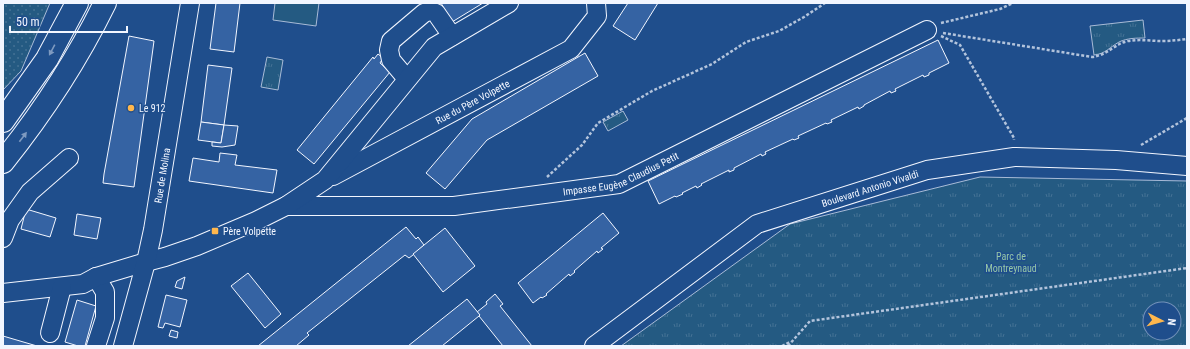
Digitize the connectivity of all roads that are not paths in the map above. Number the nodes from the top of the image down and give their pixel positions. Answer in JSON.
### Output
{"nodes":[{"id":1,"x":77,"y":3,"type":"edge"},
{"id":2,"x":105,"y":3,"type":"edge"},
{"id":3,"x":190,"y":3,"type":"edge"},
{"id":4,"x":509,"y":3,"type":"edge"},
{"id":5,"x":596,"y":3,"type":"edge"},
{"id":6,"x":927,"y":30,"type":"road end"},
{"id":7,"x":452,"y":36,"type":"junction"},
{"id":8,"x":407,"y":79,"type":"junction"},
{"id":9,"x":3,"y":121,"type":"edge"},
{"id":10,"x":68,"y":158,"type":"dead end"},
{"id":11,"x":3,"y":162,"type":"edge"},
{"id":12,"x":1187,"y":166,"type":"edge"},
{"id":13,"x":325,"y":180,"type":"junction"},
{"id":14,"x":286,"y":206,"type":"junction"},
{"id":15,"x":3,"y":238,"type":"edge"},
{"id":16,"x":146,"y":262,"type":"junction"},
{"id":17,"x":96,"y":277,"type":"junction"},
{"id":18,"x":62,"y":288,"type":"junction"},
{"id":19,"x":3,"y":293,"type":"edge"},
{"id":20,"x":50,"y":333,"type":"dead end"},
{"id":21,"x":96,"y":346,"type":"edge"},
{"id":22,"x":123,"y":346,"type":"edge"},
{"id":23,"x":594,"y":346,"type":"edge"}],
"edges":[{"from":1,"to":9,"type":"highway","one_way":true},
{"from":11,"to":2,"type":"highway","one_way":true},
{"from":3,"to":16,"type":"street","name":"Rue de Molina"},
{"from":4,"to":7,"type":"street","name":"Rue du Père Volpette"},
{"from":5,"to":13,"type":"street","name":"Rue du Père Volpette"},
{"from":6,"to":14,"type":"street","name":"Impasse Eugène Claudius Petit"},
{"from":7,"to":8,"type":"street","name":"Rue du Père Volpette"},
{"from":7,"to":8,"type":"street"},
{"from":8,"to":13,"type":"street","name":"Rue du Père Volpette"},
{"from":10,"to":15,"type":"street"},
{"from":12,"to":23,"type":"street","name":"Boulevard Antonio Vivaldi"},
{"from":13,"to":14,"type":"street","name":"Rue du Père Volpette"},
{"from":14,"to":16,"type":"street","name":"Rue du Père Volpette"},
{"from":16,"to":17,"type":"street","name":"Rue du Père Volpette"},
{"from":16,"to":22,"type":"street","name":"Rue de Molina"},
{"from":17,"to":18,"type":"street","name":"Rue du Père Volpette"},
{"from":17,"to":21,"type":"street"},
{"from":18,"to":19,"type":"street","name":"Rue du Père Volpette"},
{"from":18,"to":20,"type":"street"}]}
